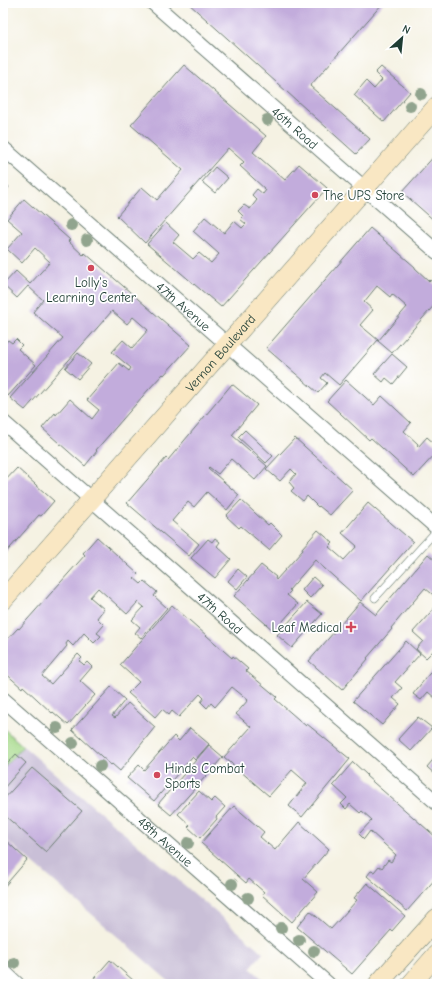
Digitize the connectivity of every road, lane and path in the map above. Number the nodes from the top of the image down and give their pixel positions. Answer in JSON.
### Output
{"nodes":[{"id":1,"x":153,"y":3,"type":"edge"},
{"id":2,"x":437,"y":106,"type":"edge"},
{"id":3,"x":3,"y":148,"type":"edge"},
{"id":4,"x":364,"y":189,"type":"junction"},
{"id":5,"x":437,"y":252,"type":"edge"},
{"id":6,"x":228,"y":344,"type":"junction"},
{"id":7,"x":3,"y":422,"type":"edge"},
{"id":8,"x":91,"y":500,"type":"junction"},
{"id":9,"x":436,"y":526,"type":"edge"},
{"id":10,"x":375,"y":598,"type":"dead end"},
{"id":11,"x":3,"y":600,"type":"edge"},
{"id":12,"x":3,"y":699,"type":"edge"},
{"id":13,"x":437,"y":803,"type":"edge"},
{"id":14,"x":437,"y":918,"type":"edge"},
{"id":15,"x":437,"y":954,"type":"edge"},
{"id":16,"x":3,"y":971,"type":"edge"},
{"id":17,"x":17,"y":984,"type":"edge"},
{"id":18,"x":328,"y":984,"type":"edge"},
{"id":19,"x":378,"y":984,"type":"edge"},
{"id":20,"x":411,"y":984,"type":"edge"}],
"edges":[{"from":1,"to":4,"type":"street","name":"46th Road"},
{"from":2,"to":4,"type":"main road","name":"Vernon Boulevard"},
{"from":3,"to":6,"type":"street","name":"47th Avenue"},
{"from":4,"to":5,"type":"street","name":"46th Road"},
{"from":4,"to":6,"type":"main road","name":"Vernon Boulevard"},
{"from":6,"to":8,"type":"main road","name":"Vernon Boulevard"},
{"from":6,"to":9,"type":"street","name":"47th Avenue"},
{"from":7,"to":8,"type":"street","name":"47th Road"},
{"from":8,"to":11,"type":"main road","name":"Vernon Boulevard"},
{"from":8,"to":13,"type":"street","name":"47th Road"},
{"from":9,"to":10,"type":"lane"},
{"from":12,"to":18,"type":"street","name":"48th Avenue"},
{"from":14,"to":19,"type":"main road"},
{"from":15,"to":20,"type":"main road"},
{"from":16,"to":17,"type":"street"}]}
